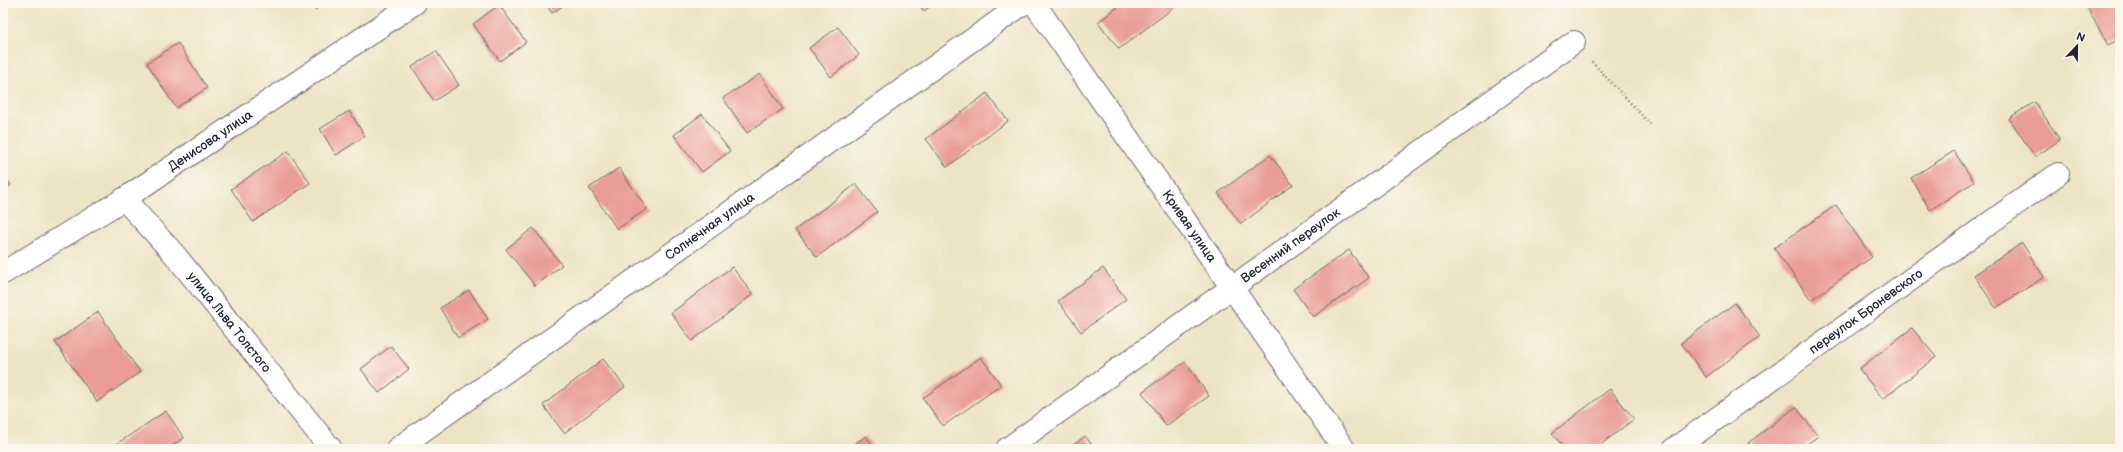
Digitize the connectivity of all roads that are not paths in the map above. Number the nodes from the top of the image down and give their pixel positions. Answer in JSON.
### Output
{"nodes":[{"id":1,"x":415,"y":3,"type":"edge"},
{"id":2,"x":1024,"y":3,"type":"edge"},
{"id":3,"x":1034,"y":3,"type":"edge"},
{"id":4,"x":1574,"y":42,"type":"road end"},
{"id":5,"x":2058,"y":174,"type":"dead end"},
{"id":6,"x":124,"y":199,"type":"junction"},
{"id":7,"x":3,"y":273,"type":"edge"},
{"id":8,"x":1231,"y":288,"type":"junction"},
{"id":9,"x":331,"y":449,"type":"edge"},
{"id":10,"x":397,"y":449,"type":"edge"},
{"id":11,"x":1007,"y":449,"type":"edge"},
{"id":12,"x":1344,"y":449,"type":"edge"},
{"id":13,"x":1674,"y":449,"type":"edge"}],
"edges":[{"from":1,"to":6,"type":"street","name":"Денисова улица"},
{"from":2,"to":10,"type":"street","name":"Солнечная улица"},
{"from":3,"to":8,"type":"street","name":"Кривая улица"},
{"from":4,"to":8,"type":"street","name":"Весенний переулок"},
{"from":5,"to":13,"type":"street","name":"переулок Броневского"},
{"from":6,"to":7,"type":"street","name":"Денисова улица"},
{"from":6,"to":9,"type":"street","name":"улица Льва Толстого"},
{"from":8,"to":11,"type":"street","name":"Весенний переулок"},
{"from":8,"to":12,"type":"street","name":"Кривая улица"}]}
